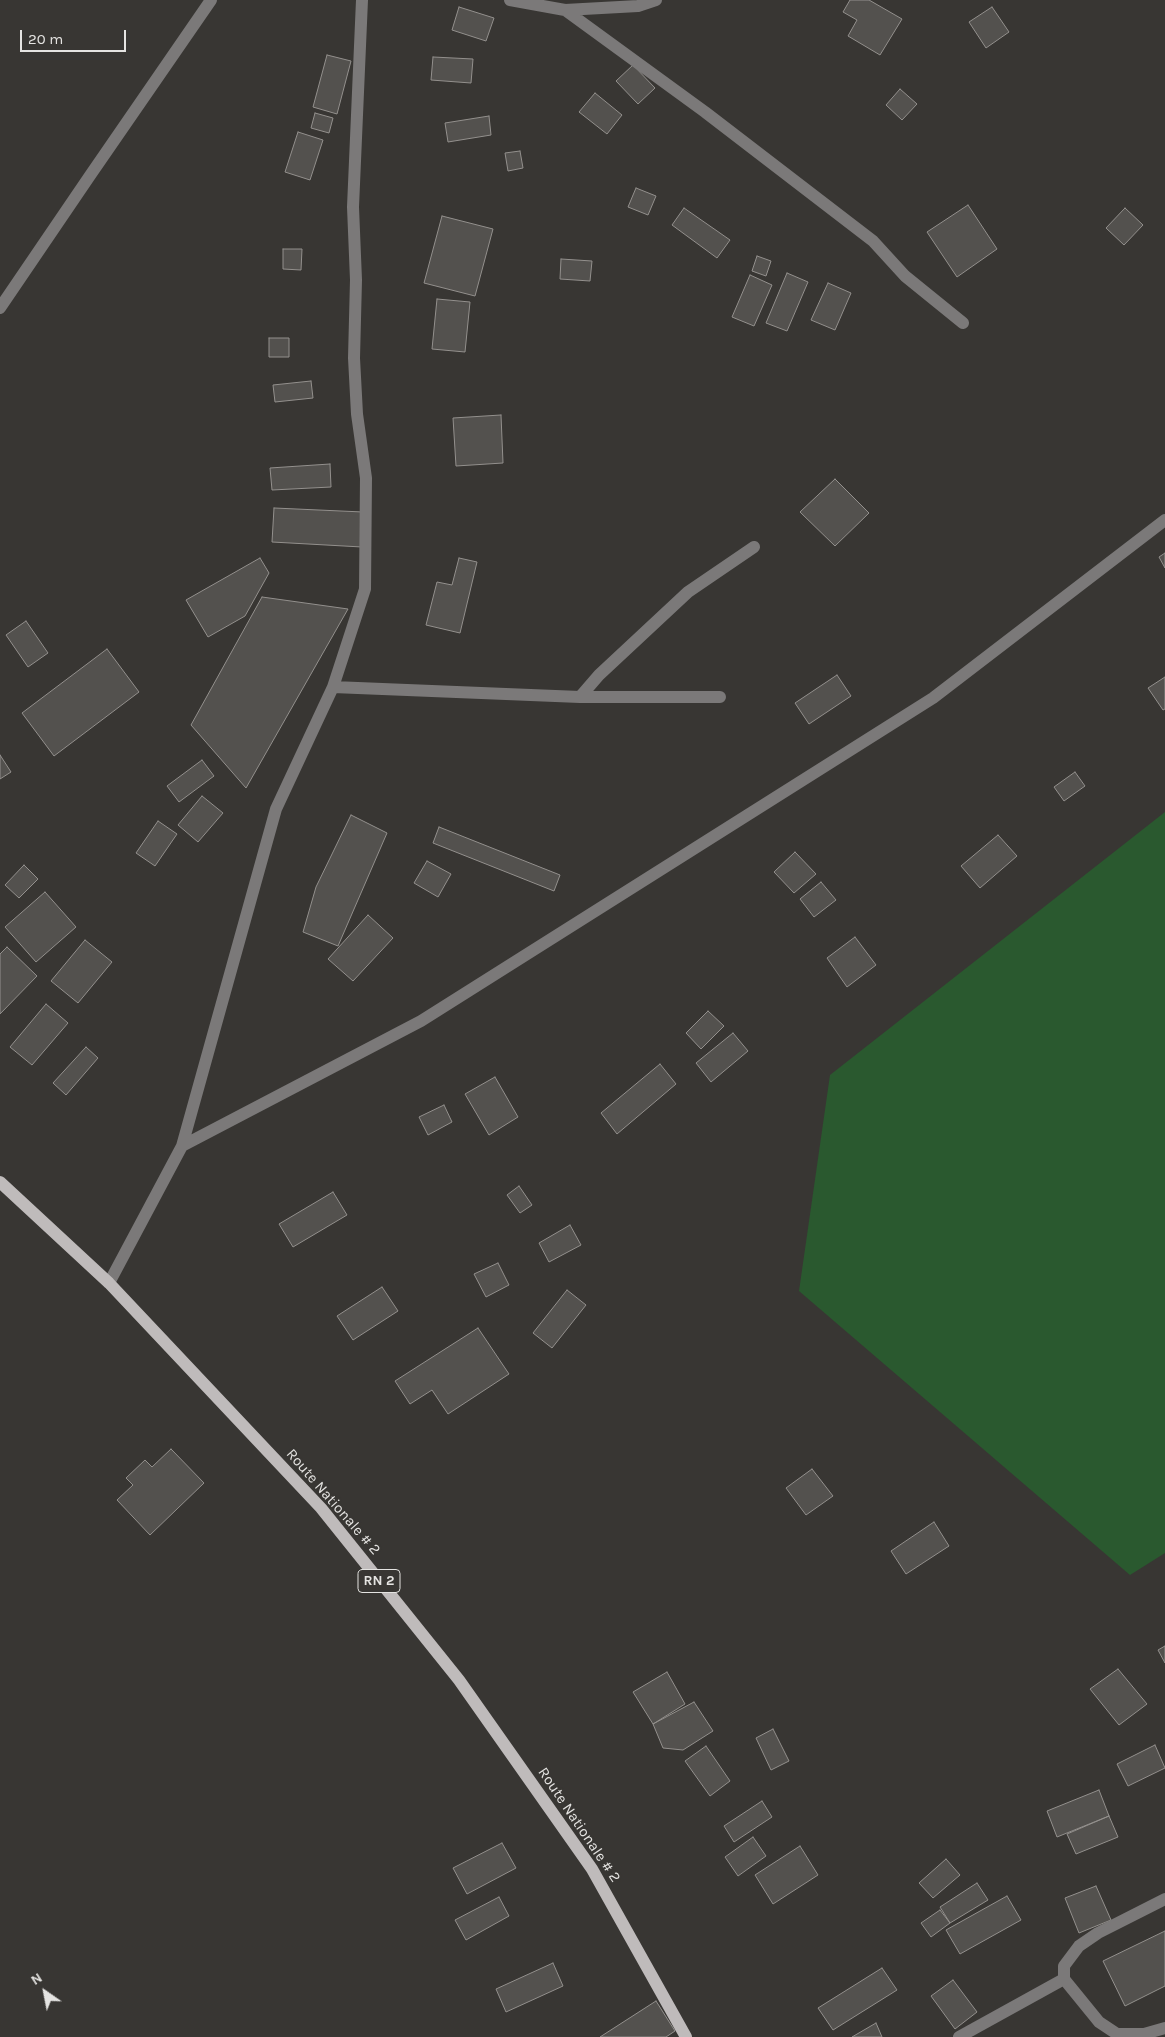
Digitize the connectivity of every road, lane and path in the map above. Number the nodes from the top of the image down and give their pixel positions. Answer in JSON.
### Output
{"nodes":[{"id":1,"x":211,"y":0,"type":"edge"},
{"id":2,"x":362,"y":0,"type":"edge"},
{"id":3,"x":510,"y":0,"type":"edge"},
{"id":4,"x":656,"y":0,"type":"edge"},
{"id":5,"x":565,"y":10,"type":"junction"},
{"id":6,"x":0,"y":308,"type":"edge"},
{"id":7,"x":962,"y":322,"type":"dead end"},
{"id":8,"x":1165,"y":520,"type":"edge"},
{"id":9,"x":754,"y":547,"type":"dead end"},
{"id":10,"x":333,"y":687,"type":"junction"},
{"id":11,"x":580,"y":697,"type":"junction"},
{"id":12,"x":720,"y":697,"type":"dead end"},
{"id":13,"x":182,"y":1146,"type":"junction"},
{"id":14,"x":0,"y":1182,"type":"edge"},
{"id":15,"x":109,"y":1283,"type":"junction"},
{"id":16,"x":1165,"y":1899,"type":"edge"},
{"id":17,"x":1064,"y":1979,"type":"junction"},
{"id":18,"x":1165,"y":2028,"type":"edge"},
{"id":19,"x":686,"y":2037,"type":"edge"},
{"id":20,"x":959,"y":2037,"type":"edge"}],
"edges":[{"from":1,"to":6,"type":"street"},
{"from":2,"to":10,"type":"street"},
{"from":3,"to":5,"type":"street"},
{"from":4,"to":5,"type":"street"},
{"from":5,"to":7,"type":"street"},
{"from":8,"to":13,"type":"street"},
{"from":9,"to":11,"type":"street"},
{"from":10,"to":11,"type":"street"},
{"from":10,"to":13,"type":"street"},
{"from":11,"to":12,"type":"street"},
{"from":13,"to":15,"type":"street"},
{"from":14,"to":15,"type":"main road","name":"Route Nationale # 2","number":"RN 2"},
{"from":15,"to":19,"type":"main road","name":"Route Nationale # 2","number":"RN 2"},
{"from":16,"to":17,"type":"street"},
{"from":17,"to":18,"type":"street"},
{"from":17,"to":20,"type":"street"}]}
